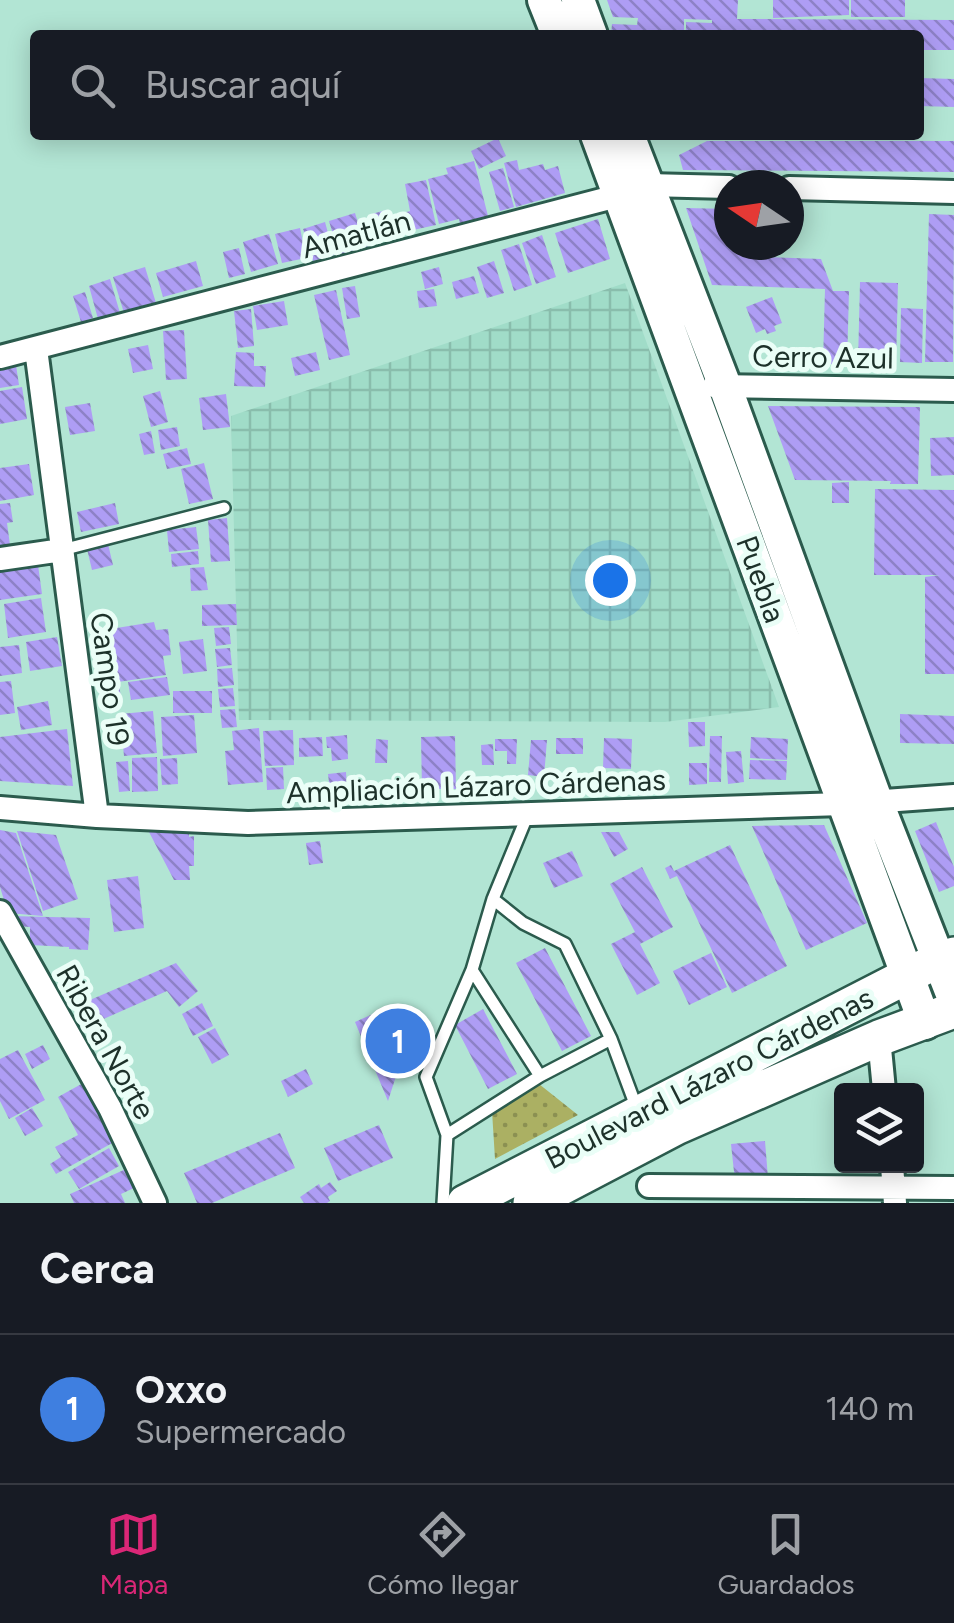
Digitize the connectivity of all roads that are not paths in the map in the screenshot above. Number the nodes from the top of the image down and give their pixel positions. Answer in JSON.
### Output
{"nodes":[{"id":1,"x":544,"y":0,"type":"edge"},
{"id":2,"x":578,"y":0,"type":"edge"},
{"id":3,"x":556,"y":30,"type":"edge"},
{"id":4,"x":589,"y":30,"type":"edge"},
{"id":5,"x":600,"y":140,"type":"edge"},
{"id":6,"x":629,"y":140,"type":"edge"},
{"id":7,"x":714,"y":187,"type":"edge"},
{"id":8,"x":804,"y":188,"type":"edge"},
{"id":9,"x":634,"y":190,"type":"junction"},
{"id":10,"x":954,"y":192,"type":"edge"},
{"id":11,"x":36,"y":349,"type":"junction"},
{"id":12,"x":0,"y":357,"type":"edge"},
{"id":13,"x":725,"y":386,"type":"junction"},
{"id":14,"x":691,"y":387,"type":"junction"},
{"id":15,"x":954,"y":390,"type":"edge"},
{"id":16,"x":224,"y":508,"type":"dead end"},
{"id":17,"x":762,"y":535,"type":"junction"},
{"id":18,"x":62,"y":550,"type":"junction"},
{"id":19,"x":0,"y":559,"type":"edge"},
{"id":20,"x":954,"y":796,"type":"edge"},
{"id":21,"x":860,"y":802,"type":"junction"},
{"id":22,"x":0,"y":808,"type":"edge"},
{"id":23,"x":528,"y":814,"type":"junction"},
{"id":24,"x":98,"y":816,"type":"junction"},
{"id":25,"x":494,"y":900,"type":"junction"},
{"id":26,"x":0,"y":912,"type":"edge"},
{"id":27,"x":947,"y":957,"type":"edge"},
{"id":28,"x":472,"y":970,"type":"junction"},
{"id":29,"x":909,"y":976,"type":"junction"},
{"id":30,"x":954,"y":999,"type":"edge"},
{"id":31,"x":939,"y":1016,"type":"edge"},
{"id":32,"x":879,"y":1038,"type":"junction"},
{"id":33,"x":611,"y":1039,"type":"junction"},
{"id":34,"x":540,"y":1076,"type":"junction"},
{"id":35,"x":883,"y":1083,"type":"edge"},
{"id":36,"x":646,"y":1126,"type":"junction"},
{"id":37,"x":446,"y":1135,"type":"junction"},
{"id":38,"x":894,"y":1185,"type":"edge"},
{"id":39,"x":649,"y":1186,"type":"dead end"},
{"id":40,"x":954,"y":1188,"type":"edge"},
{"id":41,"x":155,"y":1203,"type":"edge"},
{"id":42,"x":443,"y":1203,"type":"edge"},
{"id":43,"x":465,"y":1203,"type":"edge"},
{"id":44,"x":532,"y":1203,"type":"edge"}],
"edges":[{"from":1,"to":3,"type":"main road"},
{"from":2,"to":4,"type":"main road"},
{"from":5,"to":9,"type":"main road","name":"Puebla"},
{"from":6,"to":9,"type":"main road","name":"Puebla"},
{"from":7,"to":9,"type":"street","name":"Amatlán"},
{"from":8,"to":10,"type":"street"},
{"from":9,"to":11,"type":"street","name":"Amatlán"},
{"from":9,"to":13,"type":"main road","name":"Puebla"},
{"from":9,"to":14,"type":"main road","name":"Puebla"},
{"from":11,"to":12,"type":"street","name":"Amatlán"},
{"from":11,"to":18,"type":"street","name":"Campo 19"},
{"from":13,"to":14,"type":"street","name":"Cerro Azul"},
{"from":13,"to":15,"type":"street","name":"Cerro Azul"},
{"from":13,"to":17,"type":"main road","name":"Puebla"},
{"from":14,"to":17,"type":"main road","name":"Puebla"},
{"from":16,"to":18,"type":"lane"},
{"from":17,"to":21,"type":"main road","name":"Puebla"},
{"from":18,"to":19,"type":"street"},
{"from":18,"to":24,"type":"street","name":"Campo 19"},
{"from":20,"to":21,"type":"street","name":"Ampliación Lázaro Cárdenas"},
{"from":21,"to":23,"type":"street","name":"Ampliación Lázaro Cárdenas"},
{"from":21,"to":27,"type":"main road","name":"Puebla"},
{"from":21,"to":29,"type":"main road","name":"Puebla"},
{"from":22,"to":24,"type":"street","name":"Ampliación Lázaro Cárdenas"},
{"from":23,"to":24,"type":"street","name":"Ampliación Lázaro Cárdenas"},
{"from":23,"to":25,"type":"lane"},
{"from":25,"to":28,"type":"lane"},
{"from":25,"to":33,"type":"lane"},
{"from":26,"to":41,"type":"street","name":"Ribera Norte"},
{"from":27,"to":29,"type":"main road","name":"Boulevard Lázaro Cárdenas"},
{"from":27,"to":30,"type":"main road","name":"Puebla"},
{"from":28,"to":34,"type":"lane"},
{"from":28,"to":37,"type":"lane"},
{"from":29,"to":31,"type":"main road","name":"Puebla"},
{"from":29,"to":36,"type":"main road","name":"Boulevard Lázaro Cárdenas"},
{"from":31,"to":32,"type":"main road","name":"Boulevard Lázaro Cárdenas"},
{"from":32,"to":35,"type":"street"},
{"from":32,"to":36,"type":"main road","name":"Boulevard Lázaro Cárdenas"},
{"from":33,"to":34,"type":"lane"},
{"from":33,"to":36,"type":"lane"},
{"from":34,"to":37,"type":"lane"},
{"from":36,"to":43,"type":"main road","name":"Boulevard Lázaro Cárdenas"},
{"from":36,"to":44,"type":"main road","name":"Boulevard Lázaro Cárdenas"},
{"from":37,"to":42,"type":"lane"},
{"from":38,"to":39,"type":"street"},
{"from":38,"to":40,"type":"street"}]}
